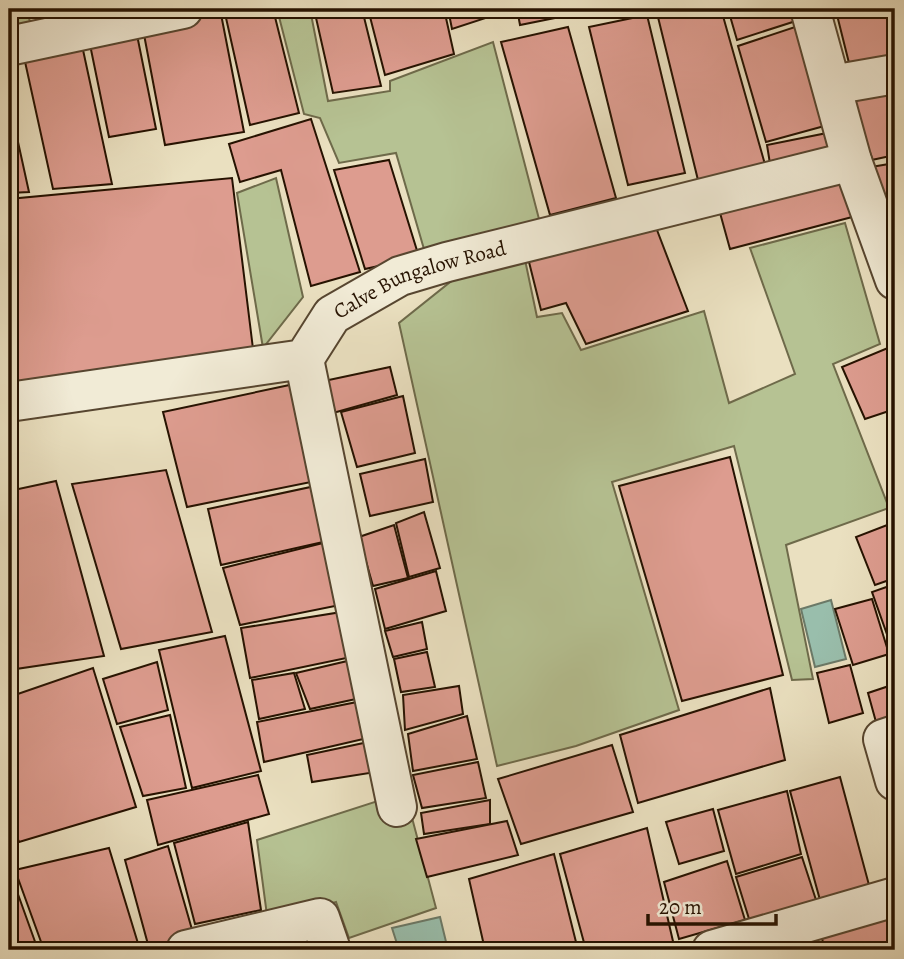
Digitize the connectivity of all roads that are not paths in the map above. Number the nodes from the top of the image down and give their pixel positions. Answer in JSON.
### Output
{"nodes":[{"id":1,"x":183,"y":9,"type":"edge"},
{"id":2,"x":810,"y":9,"type":"edge"},
{"id":3,"x":9,"y":46,"type":"edge"},
{"id":4,"x":895,"y":74,"type":"edge"},
{"id":5,"x":832,"y":85,"type":"junction"},
{"id":6,"x":852,"y":161,"type":"junction"},
{"id":7,"x":884,"y":219,"type":"edge"},
{"id":8,"x":895,"y":280,"type":"edge"},
{"id":9,"x":304,"y":359,"type":"junction"},
{"id":10,"x":9,"y":402,"type":"edge"},
{"id":11,"x":895,"y":735,"type":"edge"},
{"id":12,"x":895,"y":781,"type":"edge"},
{"id":13,"x":397,"y":807,"type":"dead end"},
{"id":14,"x":895,"y":897,"type":"edge"},
{"id":15,"x":186,"y":950,"type":"edge"},
{"id":16,"x":331,"y":950,"type":"edge"},
{"id":17,"x":712,"y":950,"type":"edge"}],
"edges":[{"from":1,"to":3,"type":"street"},
{"from":2,"to":5,"type":"street"},
{"from":4,"to":5,"type":"street"},
{"from":5,"to":6,"type":"street"},
{"from":6,"to":7,"type":"street"},
{"from":6,"to":9,"type":"street","name":"Calve Bungalow Road"},
{"from":7,"to":8,"type":"street"},
{"from":9,"to":10,"type":"street"},
{"from":9,"to":13,"type":"street"},
{"from":11,"to":12,"type":"street"},
{"from":14,"to":17,"type":"street"},
{"from":15,"to":16,"type":"street"}]}
